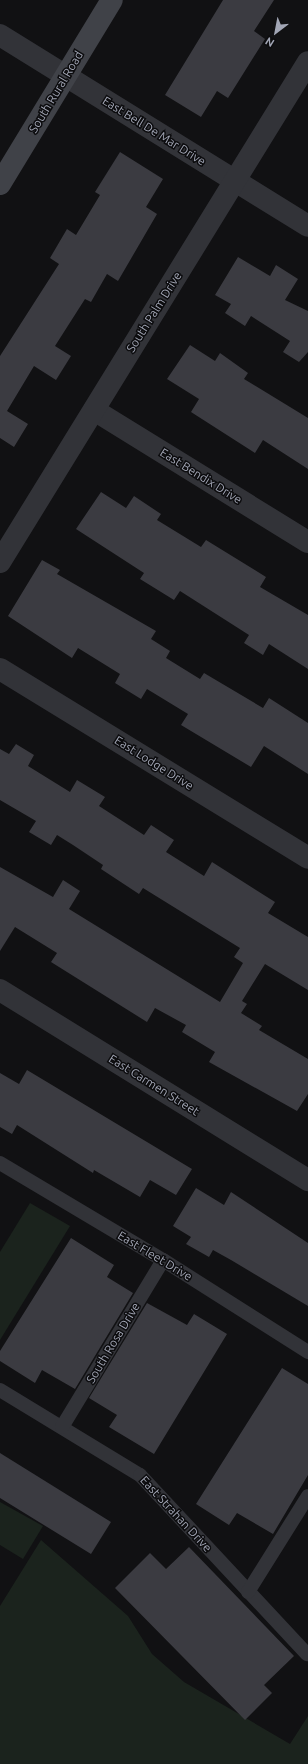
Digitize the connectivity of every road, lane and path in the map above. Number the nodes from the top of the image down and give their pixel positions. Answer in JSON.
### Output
{"nodes":[{"id":1,"x":112,"y":0,"type":"edge"},
{"id":2,"x":0,"y":35,"type":"edge"},
{"id":3,"x":308,"y":62,"type":"edge"},
{"id":4,"x":66,"y":76,"type":"junction"},
{"id":5,"x":235,"y":181,"type":"junction"},
{"id":6,"x":0,"y":184,"type":"edge"},
{"id":7,"x":308,"y":226,"type":"edge"},
{"id":8,"x":94,"y":410,"type":"junction"},
{"id":9,"x":308,"y":542,"type":"edge"},
{"id":10,"x":0,"y":562,"type":"edge"},
{"id":11,"x":0,"y":669,"type":"edge"},
{"id":12,"x":308,"y":858,"type":"edge"},
{"id":13,"x":0,"y":990,"type":"edge"},
{"id":14,"x":0,"y":1163,"type":"edge"},
{"id":15,"x":308,"y":1180,"type":"edge"},
{"id":16,"x":163,"y":1260,"type":"junction"},
{"id":17,"x":308,"y":1352,"type":"edge"},
{"id":18,"x":0,"y":1390,"type":"edge"},
{"id":19,"x":62,"y":1427,"type":"junction"},
{"id":20,"x":308,"y":1496,"type":"edge"},
{"id":21,"x":248,"y":1592,"type":"junction"},
{"id":22,"x":307,"y":1654,"type":"edge"}],
"edges":[{"from":1,"to":4,"type":"main road","name":"South Rural Road"},
{"from":2,"to":4,"type":"street","name":"East Bell De Mar Drive"},
{"from":3,"to":5,"type":"street","name":"South Palm Drive"},
{"from":4,"to":5,"type":"street","name":"East Bell De Mar Drive"},
{"from":4,"to":6,"type":"main road","name":"South Rural Road"},
{"from":5,"to":7,"type":"street","name":"East Bell De Mar Drive"},
{"from":5,"to":8,"type":"street","name":"South Palm Drive"},
{"from":8,"to":9,"type":"street","name":"East Bendix Drive"},
{"from":8,"to":10,"type":"street","name":"South Palm Drive"},
{"from":11,"to":12,"type":"street","name":"East Lodge Drive"},
{"from":13,"to":15,"type":"street","name":"East Carmen Street"},
{"from":14,"to":16,"type":"lane","name":"East Fleet Drive"},
{"from":16,"to":17,"type":"lane","name":"East Fleet Drive"},
{"from":16,"to":19,"type":"lane","name":"South Rosa Drive"},
{"from":18,"to":19,"type":"lane","name":"East Strahan Drive"},
{"from":19,"to":21,"type":"lane","name":"East Strahan Drive"},
{"from":20,"to":21,"type":"lane"},
{"from":21,"to":22,"type":"lane","name":"East Strahan Drive"}]}
